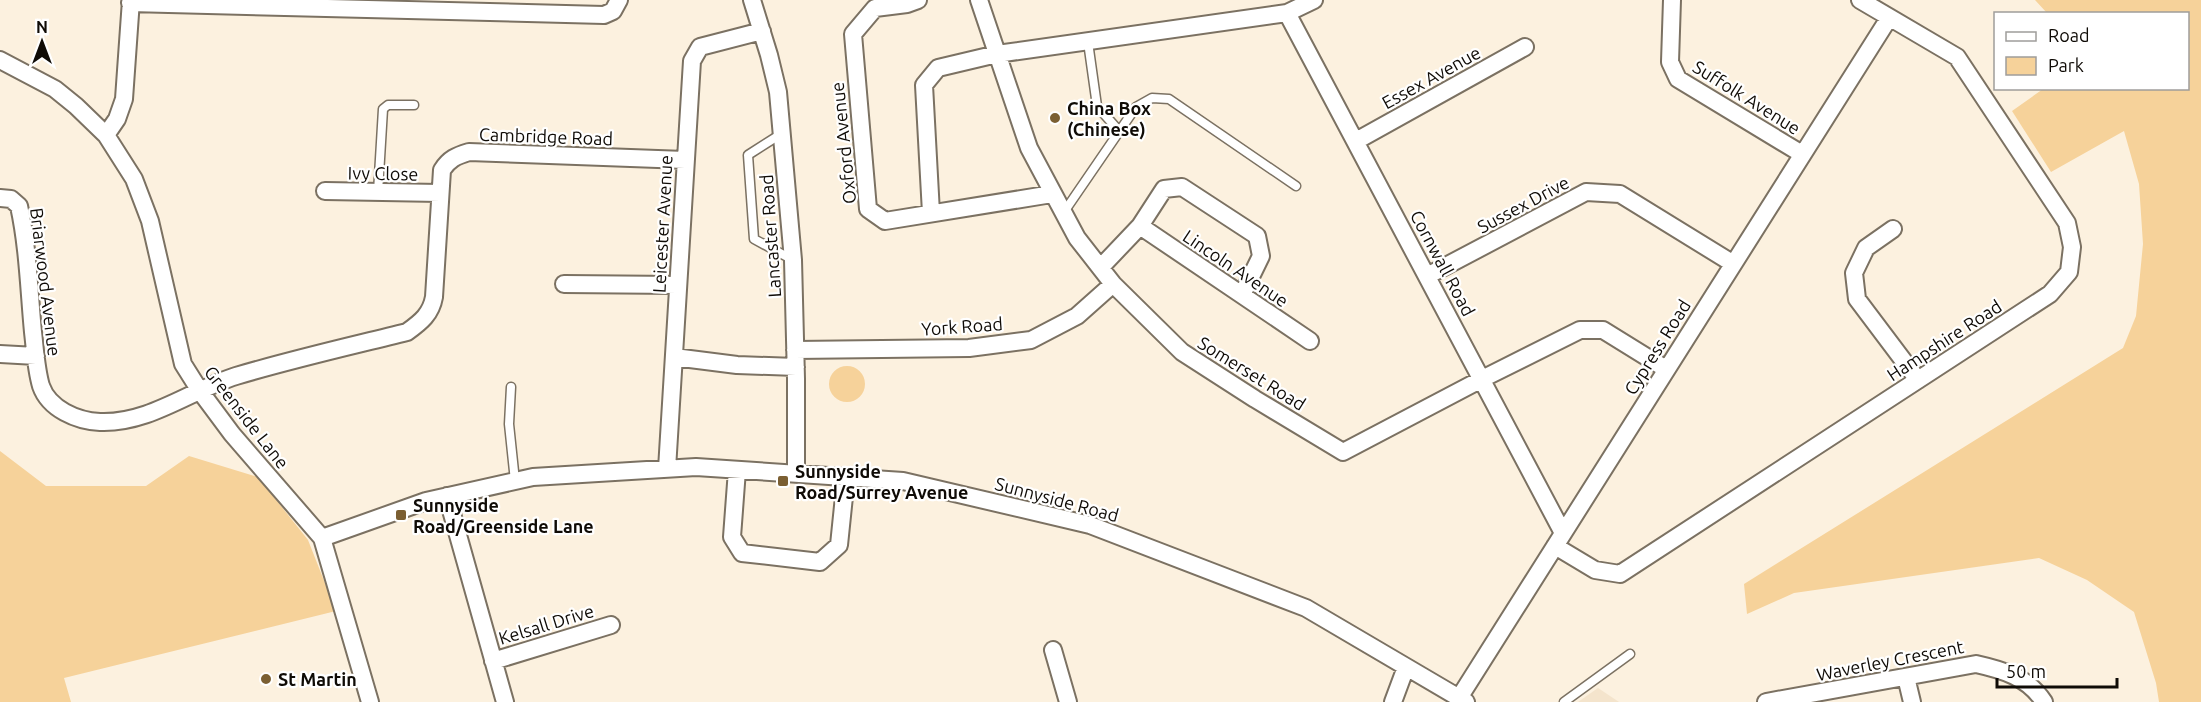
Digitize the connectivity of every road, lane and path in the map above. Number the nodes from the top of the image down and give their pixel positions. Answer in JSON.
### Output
{"nodes":[{"id":1,"x":620,"y":0,"type":"edge"},
{"id":2,"x":752,"y":0,"type":"edge"},
{"id":3,"x":918,"y":0,"type":"edge"},
{"id":4,"x":979,"y":0,"type":"edge"},
{"id":5,"x":1314,"y":0,"type":"edge"},
{"id":6,"x":1672,"y":0,"type":"edge"},
{"id":7,"x":1860,"y":0,"type":"edge"},
{"id":8,"x":130,"y":1,"type":"edge"},
{"id":9,"x":1287,"y":13,"type":"junction"},
{"id":10,"x":1889,"y":18,"type":"junction"},
{"id":11,"x":762,"y":31,"type":"junction"},
{"id":12,"x":1088,"y":42,"type":"junction"},
{"id":13,"x":1525,"y":47,"type":"dead end"},
{"id":14,"x":997,"y":54,"type":"junction"},
{"id":15,"x":0,"y":60,"type":"edge"},
{"id":16,"x":414,"y":105,"type":"dead end"},
{"id":17,"x":1120,"y":132,"type":"junction"},
{"id":18,"x":781,"y":134,"type":"junction"},
{"id":19,"x":106,"y":135,"type":"junction"},
{"id":20,"x":1356,"y":141,"type":"junction"},
{"id":21,"x":1802,"y":154,"type":"junction"},
{"id":22,"x":686,"y":160,"type":"junction"},
{"id":23,"x":1296,"y":186,"type":"dead end"},
{"id":24,"x":325,"y":191,"type":"dead end"},
{"id":25,"x":378,"y":193,"type":"junction"},
{"id":26,"x":440,"y":193,"type":"junction"},
{"id":27,"x":1053,"y":194,"type":"junction"},
{"id":28,"x":0,"y":198,"type":"edge"},
{"id":29,"x":931,"y":213,"type":"junction"},
{"id":30,"x":1064,"y":213,"type":"junction"},
{"id":31,"x":1140,"y":226,"type":"junction"},
{"id":32,"x":1893,"y":229,"type":"dead end"},
{"id":33,"x":793,"y":260,"type":"junction"},
{"id":34,"x":1732,"y":263,"type":"junction"},
{"id":35,"x":1101,"y":267,"type":"junction"},
{"id":36,"x":1427,"y":276,"type":"junction"},
{"id":37,"x":564,"y":284,"type":"dead end"},
{"id":38,"x":1113,"y":284,"type":"junction"},
{"id":39,"x":678,"y":285,"type":"junction"},
{"id":40,"x":1242,"y":296,"type":"junction"},
{"id":41,"x":1310,"y":341,"type":"dead end"},
{"id":42,"x":0,"y":354,"type":"edge"},
{"id":43,"x":36,"y":356,"type":"junction"},
{"id":44,"x":674,"y":357,"type":"junction"},
{"id":45,"x":796,"y":358,"type":"junction"},
{"id":46,"x":1666,"y":369,"type":"junction"},
{"id":47,"x":1482,"y":379,"type":"junction"},
{"id":48,"x":1918,"y":380,"type":"junction"},
{"id":49,"x":511,"y":387,"type":"dead end"},
{"id":50,"x":200,"y":391,"type":"junction"},
{"id":51,"x":667,"y":469,"type":"junction"},
{"id":52,"x":737,"y":470,"type":"junction"},
{"id":53,"x":796,"y":474,"type":"junction"},
{"id":54,"x":846,"y":477,"type":"junction"},
{"id":55,"x":515,"y":481,"type":"junction"},
{"id":56,"x":447,"y":496,"type":"junction"},
{"id":57,"x":322,"y":538,"type":"junction"},
{"id":58,"x":1559,"y":540,"type":"junction"},
{"id":59,"x":611,"y":625,"type":"dead end"},
{"id":60,"x":1053,"y":650,"type":"dead end"},
{"id":61,"x":1630,"y":654,"type":"dead end"},
{"id":62,"x":494,"y":661,"type":"junction"},
{"id":63,"x":1406,"y":667,"type":"junction"},
{"id":64,"x":1906,"y":677,"type":"junction"},
{"id":65,"x":1463,"y":700,"type":"edge"},
{"id":66,"x":1786,"y":701,"type":"edge"},
{"id":67,"x":370,"y":702,"type":"edge"},
{"id":68,"x":505,"y":702,"type":"edge"},
{"id":69,"x":1068,"y":702,"type":"edge"},
{"id":70,"x":1393,"y":702,"type":"edge"},
{"id":71,"x":1564,"y":702,"type":"edge"},
{"id":72,"x":1767,"y":702,"type":"edge"},
{"id":73,"x":1912,"y":702,"type":"edge"},
{"id":74,"x":2044,"y":702,"type":"edge"}],
"edges":[{"from":1,"to":8,"type":"street"},
{"from":2,"to":11,"type":"street","name":"Lancaster Road"},
{"from":3,"to":29,"type":"street","name":"Oxford Avenue"},
{"from":4,"to":14,"type":"street","name":"Somerset Road"},
{"from":5,"to":9,"type":"street"},
{"from":6,"to":21,"type":"street","name":"Suffolk Avenue"},
{"from":7,"to":10,"type":"street","name":"Hampshire Road"},
{"from":8,"to":19,"type":"street"},
{"from":9,"to":12,"type":"street"},
{"from":9,"to":20,"type":"street","name":"Cornwall Road"},
{"from":10,"to":21,"type":"street","name":"Cypress Road"},
{"from":10,"to":48,"type":"street","name":"Hampshire Road"},
{"from":11,"to":18,"type":"street","name":"Lancaster Road"},
{"from":11,"to":22,"type":"street","name":"Leicester Avenue"},
{"from":12,"to":14,"type":"street"},
{"from":12,"to":17,"type":"lane"},
{"from":13,"to":20,"type":"street","name":"Essex Avenue"},
{"from":14,"to":27,"type":"street","name":"Somerset Road"},
{"from":14,"to":29,"type":"street"},
{"from":15,"to":19,"type":"street","name":"Greenside Lane"},
{"from":16,"to":25,"type":"lane"},
{"from":17,"to":23,"type":"lane"},
{"from":17,"to":30,"type":"lane"},
{"from":18,"to":33,"type":"street","name":"Lancaster Road"},
{"from":18,"to":33,"type":"lane"},
{"from":19,"to":50,"type":"street","name":"Greenside Lane"},
{"from":20,"to":36,"type":"street","name":"Cornwall Road"},
{"from":21,"to":34,"type":"street","name":"Cypress Road"},
{"from":22,"to":26,"type":"street","name":"Cambridge Road"},
{"from":22,"to":39,"type":"street","name":"Leicester Avenue"},
{"from":24,"to":25,"type":"street","name":"Ivy Close"},
{"from":25,"to":26,"type":"street","name":"Ivy Close"},
{"from":26,"to":50,"type":"street","name":"Cambridge Road"},
{"from":27,"to":29,"type":"street","name":"Oxford Avenue"},
{"from":27,"to":30,"type":"street","name":"Somerset Road"},
{"from":28,"to":43,"type":"street","name":"Briarwood Avenue"},
{"from":30,"to":35,"type":"street","name":"Somerset Road"},
{"from":31,"to":35,"type":"street"},
{"from":31,"to":40,"type":"street","name":"Lincoln Avenue"},
{"from":31,"to":40,"type":"street"},
{"from":32,"to":48,"type":"street"},
{"from":33,"to":45,"type":"street","name":"Lancaster Road"},
{"from":34,"to":36,"type":"street","name":"Sussex Drive"},
{"from":34,"to":46,"type":"street","name":"Cypress Road"},
{"from":35,"to":38,"type":"street","name":"Somerset Road"},
{"from":36,"to":47,"type":"street","name":"Cornwall Road"},
{"from":37,"to":39,"type":"street"},
{"from":38,"to":45,"type":"street","name":"York Road"},
{"from":38,"to":47,"type":"street","name":"Somerset Road"},
{"from":39,"to":44,"type":"street","name":"Leicester Avenue"},
{"from":40,"to":41,"type":"street","name":"Lincoln Avenue"},
{"from":42,"to":43,"type":"street"},
{"from":43,"to":50,"type":"street","name":"Briarwood Avenue"},
{"from":44,"to":45,"type":"street","name":"York Road"},
{"from":44,"to":51,"type":"street","name":"Leicester Avenue"},
{"from":45,"to":53,"type":"street","name":"Lancaster Road"},
{"from":46,"to":47,"type":"street","name":"Somerset Road"},
{"from":46,"to":58,"type":"street","name":"Cypress Road"},
{"from":47,"to":58,"type":"street","name":"Cornwall Road"},
{"from":48,"to":58,"type":"street","name":"Hampshire Road"},
{"from":49,"to":55,"type":"lane"},
{"from":50,"to":57,"type":"street","name":"Greenside Lane"},
{"from":51,"to":52,"type":"street","name":"Sunnyside Road"},
{"from":51,"to":55,"type":"street","name":"Sunnyside Road"},
{"from":52,"to":53,"type":"street","name":"Sunnyside Road"},
{"from":52,"to":54,"type":"street"},
{"from":53,"to":54,"type":"street","name":"Sunnyside Road"},
{"from":54,"to":63,"type":"street","name":"Sunnyside Road"},
{"from":55,"to":56,"type":"street","name":"Sunnyside Road"},
{"from":56,"to":57,"type":"street","name":"Sunnyside Road"},
{"from":56,"to":62,"type":"street"},
{"from":57,"to":67,"type":"street","name":"Greenside Lane"},
{"from":58,"to":65,"type":"street","name":"Cypress Road"},
{"from":59,"to":62,"type":"street","name":"Kelsall Drive"},
{"from":60,"to":69,"type":"street"},
{"from":61,"to":71,"type":"lane"},
{"from":62,"to":68,"type":"street"},
{"from":63,"to":65,"type":"street","name":"Sunnyside Road"},
{"from":63,"to":70,"type":"street"},
{"from":64,"to":66,"type":"street","name":"Waverley Crescent"},
{"from":64,"to":73,"type":"street"},
{"from":64,"to":74,"type":"street","name":"Waverley Crescent"},
{"from":66,"to":72,"type":"street","name":"Waverley Crescent"}]}
